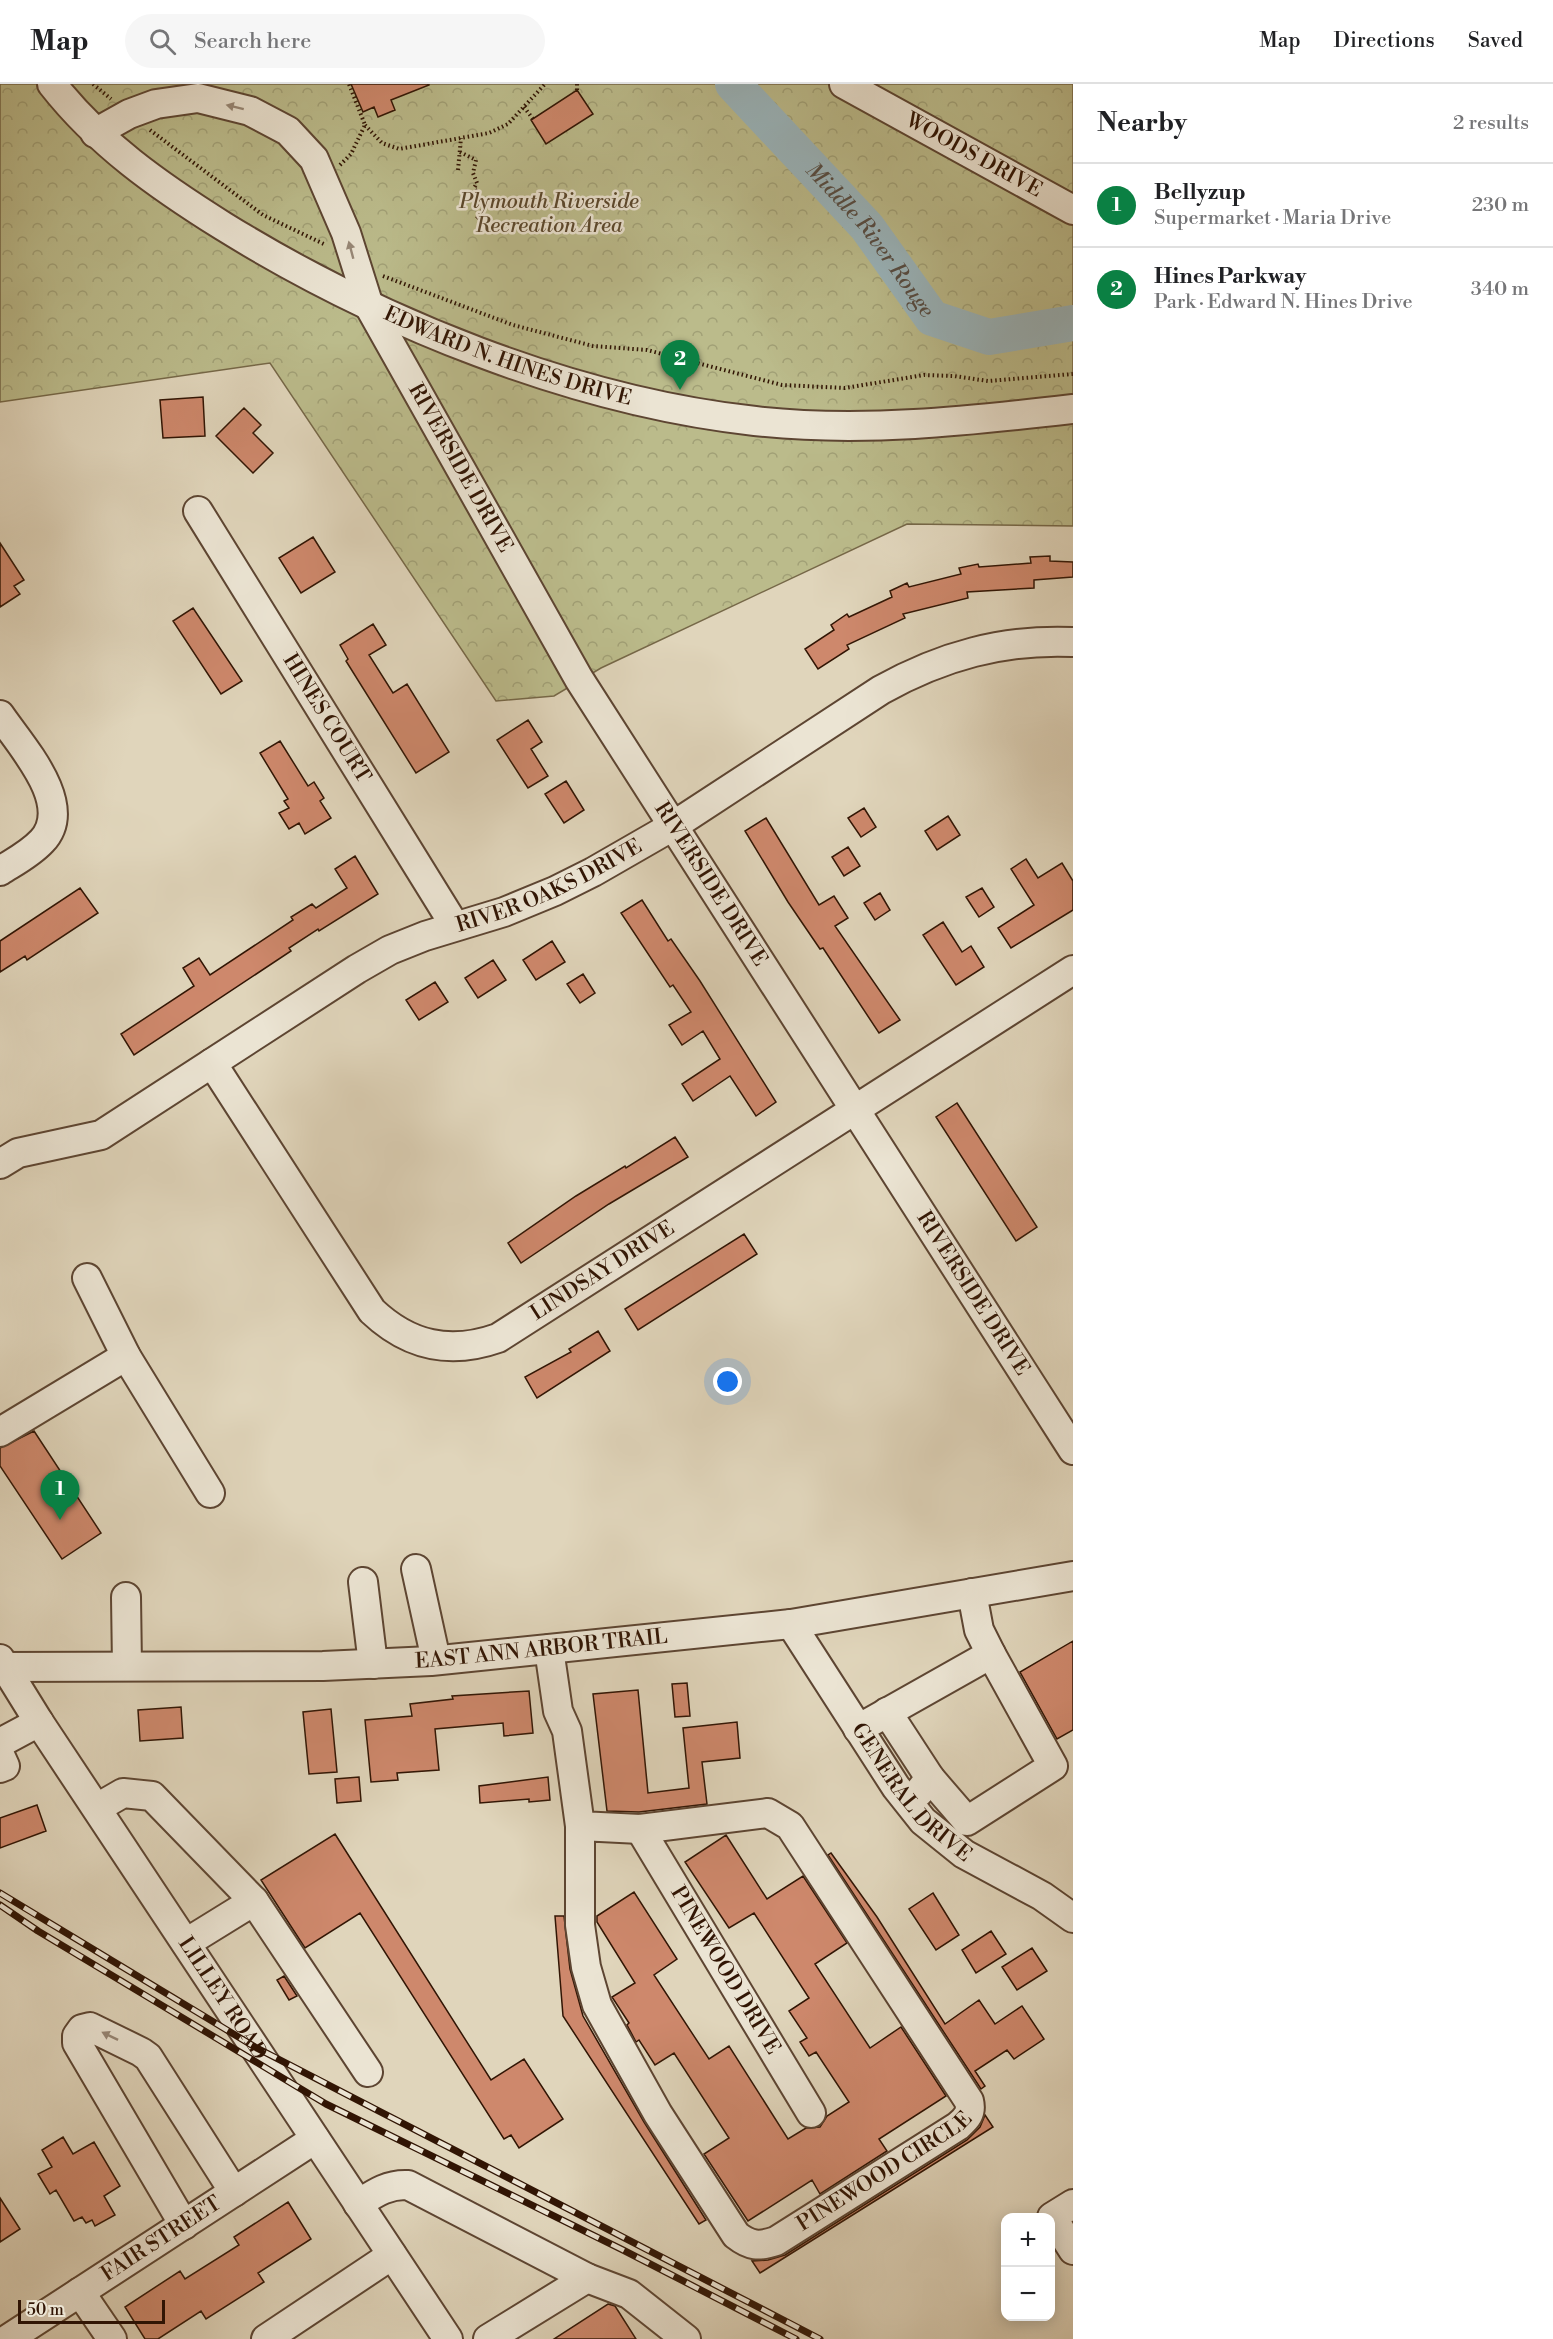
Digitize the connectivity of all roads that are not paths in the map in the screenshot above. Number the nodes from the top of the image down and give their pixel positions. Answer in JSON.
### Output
{"nodes":[{"id":1,"x":52,"y":84,"type":"edge"},
{"id":2,"x":844,"y":84,"type":"edge"},
{"id":3,"x":95,"y":133,"type":"junction"},
{"id":4,"x":1073,"y":210,"type":"edge"},
{"id":5,"x":369,"y":306,"type":"junction"},
{"id":6,"x":1073,"y":410,"type":"edge"},
{"id":7,"x":198,"y":511,"type":"dead end"},
{"id":8,"x":1073,"y":642,"type":"edge"},
{"id":9,"x":0,"y":715,"type":"edge"},
{"id":10,"x":673,"y":826,"type":"junction"},
{"id":11,"x":0,"y":871,"type":"edge"},
{"id":12,"x":455,"y":926,"type":"junction"},
{"id":13,"x":1073,"y":970,"type":"edge"},
{"id":14,"x":213,"y":1063,"type":"junction"},
{"id":15,"x":855,"y":1109,"type":"junction"},
{"id":16,"x":0,"y":1164,"type":"edge"},
{"id":17,"x":87,"y":1278,"type":"dead end"},
{"id":18,"x":126,"y":1356,"type":"junction"},
{"id":19,"x":0,"y":1432,"type":"edge"},
{"id":20,"x":1073,"y":1450,"type":"edge"},
{"id":21,"x":210,"y":1493,"type":"dead end"},
{"id":22,"x":416,"y":1569,"type":"dead end"},
{"id":23,"x":1073,"y":1576,"type":"edge"},
{"id":24,"x":363,"y":1582,"type":"dead end"},
{"id":25,"x":972,"y":1593,"type":"junction"},
{"id":26,"x":126,"y":1597,"type":"dead end"},
{"id":27,"x":790,"y":1624,"type":"junction"},
{"id":28,"x":557,"y":1648,"type":"junction"},
{"id":29,"x":991,"y":1654,"type":"junction"},
{"id":30,"x":436,"y":1660,"type":"junction"},
{"id":31,"x":1,"y":1664,"type":"edge"},
{"id":32,"x":373,"y":1664,"type":"junction"},
{"id":33,"x":127,"y":1666,"type":"junction"},
{"id":34,"x":887,"y":1712,"type":"junction"},
{"id":35,"x":39,"y":1722,"type":"junction"},
{"id":36,"x":858,"y":1729,"type":"junction"},
{"id":37,"x":0,"y":1743,"type":"edge"},
{"id":38,"x":0,"y":1755,"type":"edge"},
{"id":39,"x":1063,"y":1760,"type":"edge"},
{"id":40,"x":0,"y":1768,"type":"edge"},
{"id":41,"x":930,"y":1778,"type":"junction"},
{"id":42,"x":909,"y":1804,"type":"junction"},
{"id":43,"x":97,"y":1808,"type":"junction"},
{"id":44,"x":580,"y":1826,"type":"junction"},
{"id":45,"x":640,"y":1829,"type":"junction"},
{"id":46,"x":254,"y":1901,"type":"junction"},
{"id":47,"x":1073,"y":1918,"type":"edge"},
{"id":48,"x":186,"y":1943,"type":"junction"},
{"id":49,"x":368,"y":2072,"type":"dead end"},
{"id":50,"x":811,"y":2113,"type":"dead end"},
{"id":51,"x":315,"y":2139,"type":"junction"},
{"id":52,"x":234,"y":2192,"type":"junction"},
{"id":53,"x":358,"y":2204,"type":"junction"},
{"id":54,"x":1073,"y":2204,"type":"edge"},
{"id":55,"x":184,"y":2225,"type":"junction"},
{"id":56,"x":1073,"y":2250,"type":"edge"},
{"id":57,"x":392,"y":2255,"type":"junction"},
{"id":58,"x":587,"y":2278,"type":"junction"},
{"id":59,"x":80,"y":2292,"type":"junction"},
{"id":60,"x":8,"y":2339,"type":"edge"},
{"id":61,"x":112,"y":2339,"type":"edge"},
{"id":62,"x":266,"y":2339,"type":"edge"},
{"id":63,"x":448,"y":2339,"type":"edge"},
{"id":64,"x":488,"y":2339,"type":"edge"},
{"id":65,"x":686,"y":2339,"type":"edge"}],
"edges":[{"from":1,"to":3,"type":"street","name":"EDWARD N. HINES DRIVE"},
{"from":2,"to":4,"type":"street","name":"WOODS DRIVE"},
{"from":3,"to":5,"type":"street","name":"EDWARD N. HINES DRIVE"},
{"from":5,"to":3,"type":"street","name":"RIVERSIDE DRIVE","one_way":true},
{"from":5,"to":6,"type":"street","name":"EDWARD N. HINES DRIVE"},
{"from":5,"to":10,"type":"street","name":"RIVERSIDE DRIVE"},
{"from":7,"to":12,"type":"street","name":"HINES COURT"},
{"from":8,"to":10,"type":"street","name":"RIVER OAKS DRIVE"},
{"from":9,"to":11,"type":"street"},
{"from":10,"to":12,"type":"street","name":"RIVER OAKS DRIVE"},
{"from":10,"to":15,"type":"street","name":"RIVERSIDE DRIVE"},
{"from":12,"to":14,"type":"street","name":"RIVER OAKS DRIVE"},
{"from":13,"to":15,"type":"street","name":"LINDSAY DRIVE"},
{"from":14,"to":15,"type":"street","name":"LINDSAY DRIVE"},
{"from":14,"to":16,"type":"street","name":"RIVER OAKS DRIVE"},
{"from":15,"to":20,"type":"street","name":"RIVERSIDE DRIVE"},
{"from":17,"to":18,"type":"street"},
{"from":18,"to":19,"type":"street"},
{"from":18,"to":21,"type":"street"},
{"from":22,"to":30,"type":"street"},
{"from":23,"to":25,"type":"street","name":"EAST ANN ARBOR TRAIL"},
{"from":24,"to":32,"type":"street"},
{"from":25,"to":27,"type":"street","name":"EAST ANN ARBOR TRAIL"},
{"from":25,"to":29,"type":"street"},
{"from":26,"to":33,"type":"street"},
{"from":27,"to":28,"type":"street","name":"EAST ANN ARBOR TRAIL"},
{"from":27,"to":36,"type":"street","name":"GENERAL DRIVE"},
{"from":28,"to":30,"type":"street","name":"EAST ANN ARBOR TRAIL"},
{"from":28,"to":44,"type":"street"},
{"from":29,"to":34,"type":"street"},
{"from":29,"to":39,"type":"street"},
{"from":30,"to":32,"type":"street","name":"EAST ANN ARBOR TRAIL"},
{"from":31,"to":33,"type":"street","name":"EAST ANN ARBOR TRAIL"},
{"from":31,"to":35,"type":"street","name":"LILLEY ROAD"},
{"from":32,"to":33,"type":"street","name":"EAST ANN ARBOR TRAIL"},
{"from":34,"to":36,"type":"street"},
{"from":34,"to":41,"type":"street"},
{"from":35,"to":37,"type":"street"},
{"from":35,"to":43,"type":"street","name":"LILLEY ROAD"},
{"from":36,"to":42,"type":"street","name":"GENERAL DRIVE"},
{"from":38,"to":40,"type":"street"},
{"from":39,"to":41,"type":"street"},
{"from":41,"to":42,"type":"street"},
{"from":42,"to":47,"type":"street","name":"GENERAL DRIVE"},
{"from":43,"to":46,"type":"street"},
{"from":43,"to":48,"type":"street","name":"LILLEY ROAD"},
{"from":44,"to":45,"type":"street","name":"PINEWOOD CIRCLE"},
{"from":44,"to":45,"type":"street","name":"PINEWOOD CIRCLE"},
{"from":45,"to":50,"type":"street","name":"PINEWOOD DRIVE"},
{"from":46,"to":48,"type":"street"},
{"from":46,"to":49,"type":"street"},
{"from":48,"to":51,"type":"street","name":"LILLEY ROAD"},
{"from":51,"to":52,"type":"street","name":"FAIR STREET"},
{"from":51,"to":53,"type":"street","name":"LILLEY ROAD"},
{"from":52,"to":55,"type":"street","name":"FAIR STREET"},
{"from":52,"to":55,"type":"street","one_way":true},
{"from":53,"to":57,"type":"street","name":"LILLEY ROAD"},
{"from":53,"to":58,"type":"street"},
{"from":54,"to":56,"type":"street"},
{"from":55,"to":59,"type":"street","name":"FAIR STREET"},
{"from":57,"to":62,"type":"street"},
{"from":57,"to":63,"type":"street","name":"LILLEY ROAD"},
{"from":58,"to":64,"type":"street"},
{"from":58,"to":65,"type":"street"},
{"from":59,"to":60,"type":"street","name":"FAIR STREET"},
{"from":59,"to":61,"type":"street"}]}
